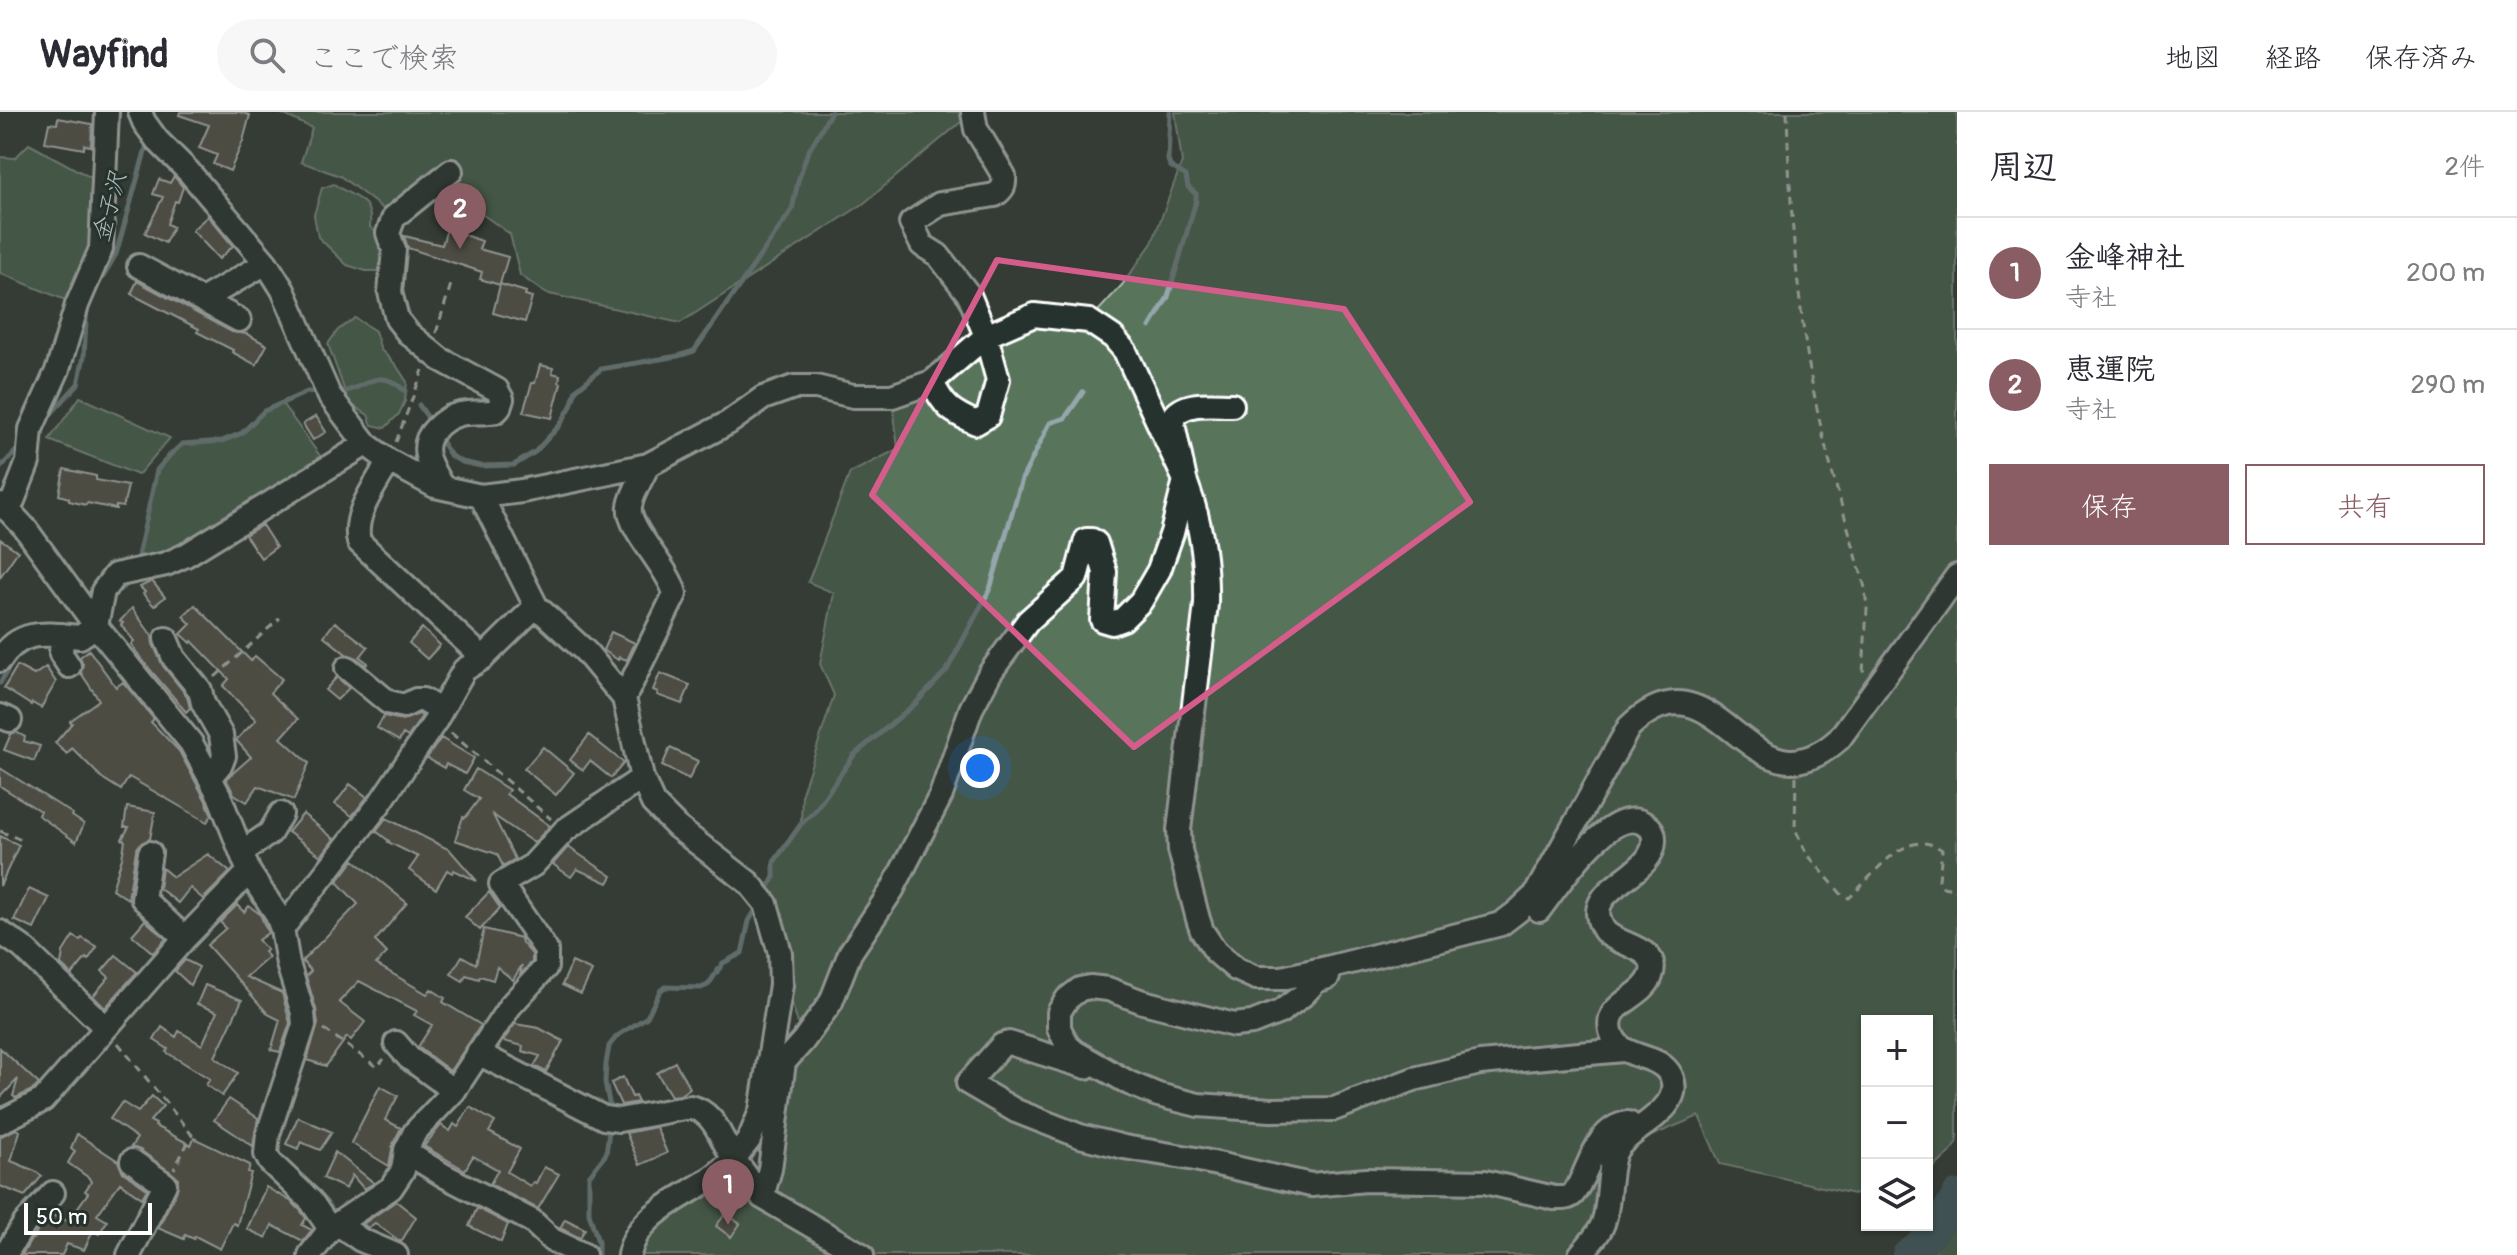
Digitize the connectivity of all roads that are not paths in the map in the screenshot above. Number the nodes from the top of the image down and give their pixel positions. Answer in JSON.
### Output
{"nodes":[{"id":1,"x":108,"y":112,"type":"edge"},
{"id":2,"x":973,"y":112,"type":"edge"},
{"id":3,"x":147,"y":125,"type":"edge"},
{"id":4,"x":451,"y":171,"type":"dead end"},
{"id":5,"x":266,"y":263,"type":"junction"},
{"id":6,"x":139,"y":266,"type":"dead end"},
{"id":7,"x":202,"y":300,"type":"junction"},
{"id":8,"x":239,"y":320,"type":"dead end"},
{"id":9,"x":986,"y":336,"type":"junction"},
{"id":10,"x":932,"y":382,"type":"junction"},
{"id":11,"x":1232,"y":405,"type":"dead end"},
{"id":12,"x":366,"y":444,"type":"junction"},
{"id":13,"x":389,"y":461,"type":"junction"},
{"id":14,"x":648,"y":465,"type":"junction"},
{"id":15,"x":1185,"y":480,"type":"junction"},
{"id":16,"x":442,"y":487,"type":"junction"},
{"id":17,"x":481,"y":496,"type":"junction"},
{"id":18,"x":5,"y":508,"type":"edge"},
{"id":19,"x":1957,"y":576,"type":"edge"},
{"id":20,"x":536,"y":606,"type":"junction"},
{"id":21,"x":99,"y":630,"type":"junction"},
{"id":22,"x":166,"y":639,"type":"dead end"},
{"id":23,"x":483,"y":658,"type":"junction"},
{"id":24,"x":0,"y":660,"type":"edge"},
{"id":25,"x":347,"y":668,"type":"dead end"},
{"id":26,"x":624,"y":698,"type":"junction"},
{"id":27,"x":439,"y":716,"type":"junction"},
{"id":28,"x":210,"y":777,"type":"junction"},
{"id":29,"x":642,"y":778,"type":"junction"},
{"id":30,"x":281,"y":814,"type":"dead end"},
{"id":31,"x":150,"y":853,"type":"dead end"},
{"id":32,"x":246,"y":862,"type":"junction"},
{"id":33,"x":1501,"y":924,"type":"junction"},
{"id":34,"x":282,"y":929,"type":"junction"},
{"id":35,"x":0,"y":932,"type":"edge"},
{"id":36,"x":185,"y":938,"type":"junction"},
{"id":37,"x":1327,"y":968,"type":"junction"},
{"id":38,"x":106,"y":1028,"type":"junction"},
{"id":39,"x":396,"y":1043,"type":"road end"},
{"id":40,"x":1623,"y":1050,"type":"junction"},
{"id":41,"x":478,"y":1053,"type":"junction"},
{"id":42,"x":1095,"y":1062,"type":"junction"},
{"id":43,"x":454,"y":1091,"type":"junction"},
{"id":44,"x":0,"y":1122,"type":"edge"},
{"id":45,"x":1638,"y":1129,"type":"junction"},
{"id":46,"x":406,"y":1152,"type":"junction"},
{"id":47,"x":734,"y":1159,"type":"junction"},
{"id":48,"x":132,"y":1161,"type":"dead end"},
{"id":49,"x":53,"y":1193,"type":"dead end"},
{"id":50,"x":762,"y":1197,"type":"junction"},
{"id":51,"x":334,"y":1226,"type":"junction"},
{"id":52,"x":5,"y":1255,"type":"edge"},
{"id":53,"x":129,"y":1255,"type":"edge"},
{"id":54,"x":310,"y":1255,"type":"edge"},
{"id":55,"x":396,"y":1255,"type":"edge"},
{"id":56,"x":584,"y":1255,"type":"edge"},
{"id":57,"x":629,"y":1255,"type":"edge"},
{"id":58,"x":862,"y":1255,"type":"edge"},
{"id":59,"x":1580,"y":1255,"type":"edge"}],
"edges":[{"from":1,"to":3,"type":"street"},
{"from":1,"to":18,"type":"street"},
{"from":2,"to":9,"type":"street"},
{"from":3,"to":5,"type":"street"},
{"from":4,"to":16,"type":"street"},
{"from":5,"to":7,"type":"street"},
{"from":5,"to":12,"type":"street"},
{"from":6,"to":7,"type":"street"},
{"from":7,"to":8,"type":"street"},
{"from":9,"to":10,"type":"street"},
{"from":9,"to":10,"type":"street"},
{"from":9,"to":15,"type":"street"},
{"from":10,"to":14,"type":"street"},
{"from":11,"to":15,"type":"street"},
{"from":12,"to":13,"type":"street"},
{"from":12,"to":21,"type":"street"},
{"from":13,"to":16,"type":"street"},
{"from":13,"to":23,"type":"street"},
{"from":14,"to":17,"type":"street"},
{"from":14,"to":26,"type":"street"},
{"from":15,"to":37,"type":"street"},
{"from":15,"to":50,"type":"street"},
{"from":16,"to":17,"type":"street"},
{"from":17,"to":20,"type":"street"},
{"from":18,"to":21,"type":"street"},
{"from":19,"to":33,"type":"street"},
{"from":20,"to":23,"type":"street"},
{"from":20,"to":26,"type":"street"},
{"from":21,"to":24,"type":"street"},
{"from":21,"to":28,"type":"street"},
{"from":22,"to":28,"type":"street"},
{"from":23,"to":27,"type":"street"},
{"from":25,"to":27,"type":"street"},
{"from":26,"to":29,"type":"street"},
{"from":27,"to":34,"type":"street"},
{"from":28,"to":32,"type":"street"},
{"from":29,"to":41,"type":"street"},
{"from":29,"to":47,"type":"street"},
{"from":30,"to":32,"type":"street"},
{"from":31,"to":36,"type":"street"},
{"from":32,"to":34,"type":"street"},
{"from":32,"to":36,"type":"street"},
{"from":33,"to":37,"type":"street"},
{"from":33,"to":40,"type":"street"},
{"from":34,"to":51,"type":"street"},
{"from":35,"to":38,"type":"street"},
{"from":36,"to":38,"type":"street"},
{"from":37,"to":42,"type":"street"},
{"from":38,"to":44,"type":"street"},
{"from":39,"to":43,"type":"street"},
{"from":40,"to":42,"type":"street"},
{"from":40,"to":45,"type":"street"},
{"from":41,"to":43,"type":"street"},
{"from":41,"to":47,"type":"street"},
{"from":42,"to":45,"type":"street"},
{"from":43,"to":46,"type":"street"},
{"from":45,"to":59,"type":"street"},
{"from":46,"to":51,"type":"street"},
{"from":46,"to":56,"type":"street"},
{"from":47,"to":50,"type":"street"},
{"from":47,"to":57,"type":"street"},
{"from":48,"to":53,"type":"street"},
{"from":49,"to":52,"type":"street"},
{"from":50,"to":58,"type":"street"},
{"from":51,"to":54,"type":"street"},
{"from":51,"to":55,"type":"street"}]}
